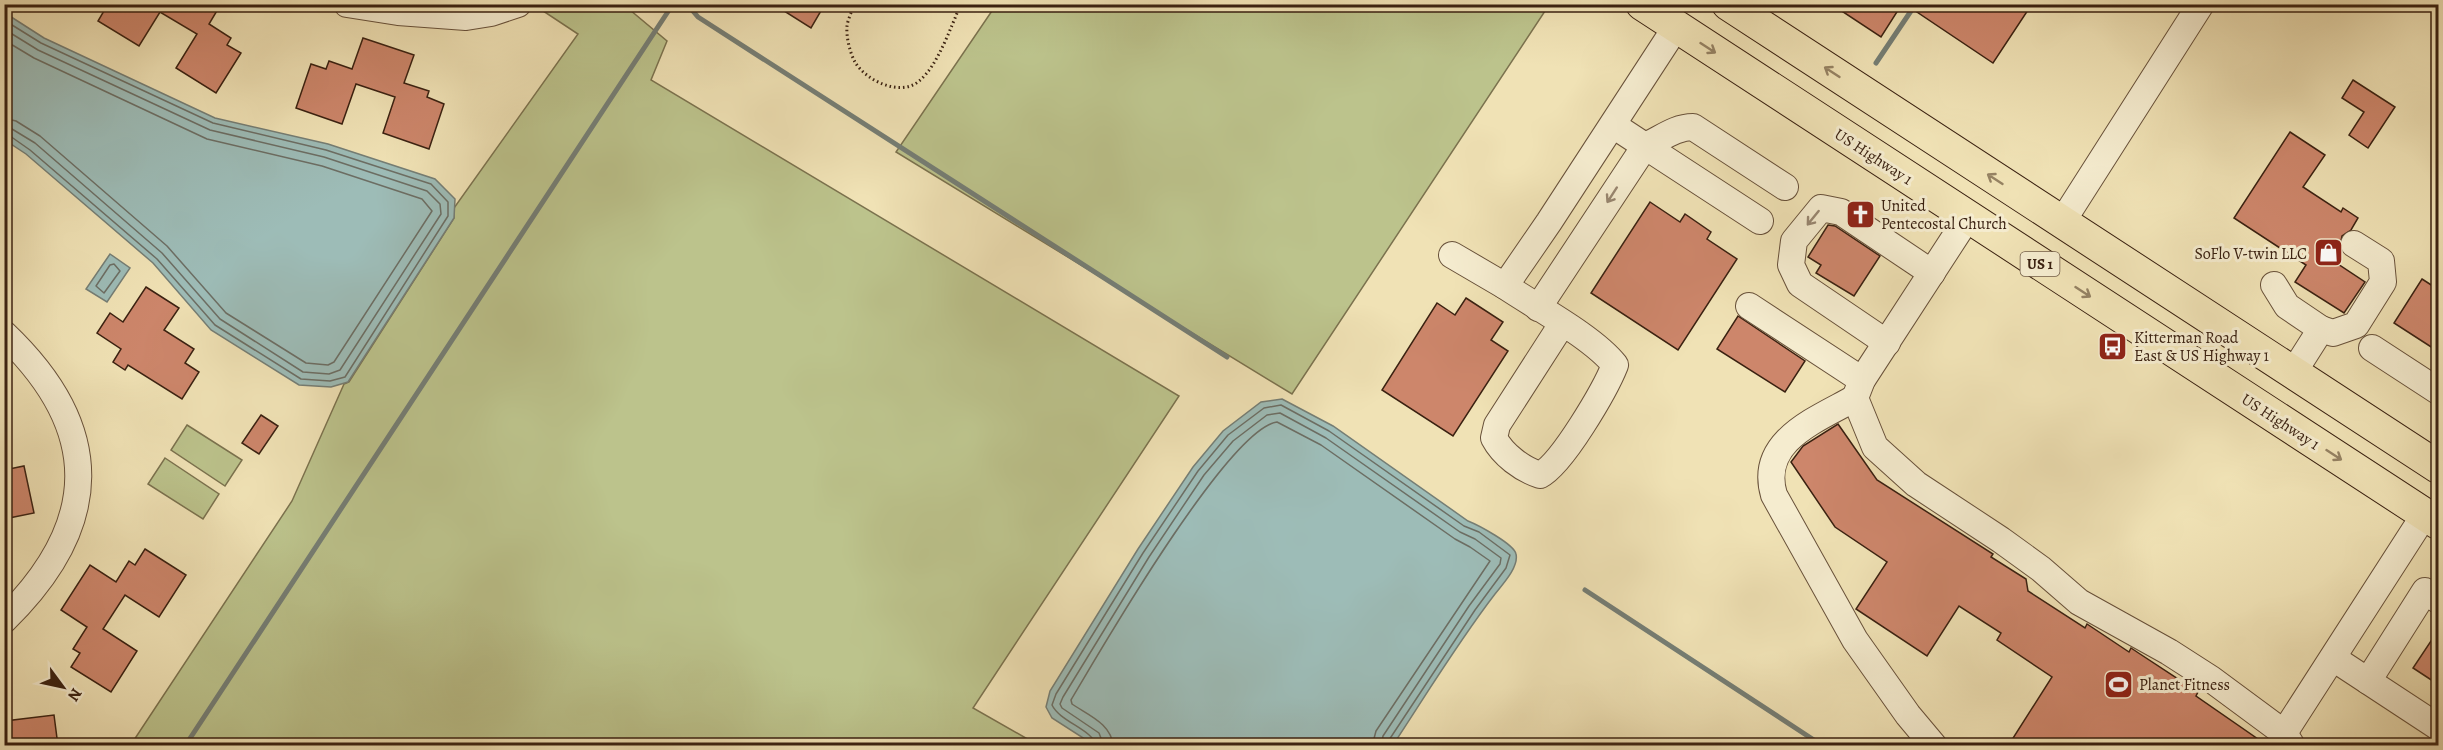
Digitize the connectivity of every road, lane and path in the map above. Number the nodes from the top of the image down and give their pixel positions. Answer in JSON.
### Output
{"nodes":[{"id":1,"x":347,"y":4,"type":"edge"},
{"id":2,"x":518,"y":4,"type":"edge"},
{"id":3,"x":854,"y":4,"type":"edge"},
{"id":4,"x":961,"y":4,"type":"edge"},
{"id":5,"x":1642,"y":4,"type":"edge"},
{"id":6,"x":1728,"y":4,"type":"edge"},
{"id":7,"x":2201,"y":4,"type":"edge"},
{"id":8,"x":1676,"y":27,"type":"junction"},
{"id":9,"x":1613,"y":125,"type":"junction"},
{"id":10,"x":1645,"y":146,"type":"junction"},
{"id":11,"x":1785,"y":187,"type":"dead end"},
{"id":12,"x":1968,"y":217,"type":"junction"},
{"id":13,"x":1760,"y":221,"type":"dead end"},
{"id":14,"x":2062,"y":222,"type":"junction"},
{"id":15,"x":2354,"y":244,"type":"dead end"},
{"id":16,"x":1452,"y":255,"type":"dead end"},
{"id":17,"x":1932,"y":273,"type":"junction"},
{"id":18,"x":2274,"y":285,"type":"dead end"},
{"id":19,"x":1505,"y":286,"type":"junction"},
{"id":20,"x":1749,"y":306,"type":"dead end"},
{"id":21,"x":1538,"y":308,"type":"junction"},
{"id":22,"x":1562,"y":324,"type":"junction"},
{"id":23,"x":2321,"y":328,"type":"junction"},
{"id":24,"x":4,"y":334,"type":"edge"},
{"id":25,"x":1887,"y":343,"type":"junction"},
{"id":26,"x":2372,"y":348,"type":"dead end"},
{"id":27,"x":2293,"y":373,"type":"junction"},
{"id":28,"x":1858,"y":389,"type":"junction"},
{"id":29,"x":2439,"y":391,"type":"edge"},
{"id":30,"x":2439,"y":467,"type":"edge"},
{"id":31,"x":2432,"y":519,"type":"edge"},
{"id":32,"x":2439,"y":600,"type":"edge"},
{"id":33,"x":4,"y":620,"type":"edge"},
{"id":34,"x":2333,"y":658,"type":"junction"},
{"id":35,"x":2368,"y":681,"type":"junction"},
{"id":36,"x":2439,"y":727,"type":"edge"},
{"id":37,"x":2288,"y":740,"type":"edge"},
{"id":38,"x":1934,"y":746,"type":"edge"}],
"edges":[{"from":1,"to":2,"type":"street"},
{"from":3,"to":4,"type":"path"},
{"from":5,"to":8,"type":"main road","name":"US Highway 1","number":"US 1"},
{"from":14,"to":6,"type":"main road","one_way":true},
{"from":7,"to":14,"type":"street"},
{"from":8,"to":9,"type":"street"},
{"from":8,"to":12,"type":"main road","name":"US Highway 1","number":"US 1","one_way":true},
{"from":9,"to":10,"type":"street"},
{"from":9,"to":19,"type":"street"},
{"from":10,"to":11,"type":"street"},
{"from":10,"to":13,"type":"street"},
{"from":10,"to":21,"type":"street","one_way":true},
{"from":12,"to":14,"type":"main road"},
{"from":12,"to":17,"type":"street"},
{"from":12,"to":31,"type":"main road","name":"US Highway 1","number":"US 1","one_way":true},
{"from":14,"to":27,"type":"main road"},
{"from":15,"to":23,"type":"street"},
{"from":16,"to":19,"type":"street"},
{"from":17,"to":25,"type":"street"},
{"from":17,"to":25,"type":"street","one_way":true},
{"from":18,"to":23,"type":"street"},
{"from":19,"to":21,"type":"street"},
{"from":20,"to":28,"type":"street"},
{"from":21,"to":22,"type":"street"},
{"from":22,"to":22,"type":"street"},
{"from":23,"to":27,"type":"street"},
{"from":24,"to":33,"type":"street"},
{"from":25,"to":28,"type":"street"},
{"from":26,"to":29,"type":"street"},
{"from":27,"to":30,"type":"main road"},
{"from":28,"to":37,"type":"street"},
{"from":28,"to":38,"type":"street"},
{"from":31,"to":34,"type":"street"},
{"from":32,"to":35,"type":"street"},
{"from":34,"to":35,"type":"street"},
{"from":34,"to":37,"type":"street"},
{"from":35,"to":36,"type":"street"}]}
